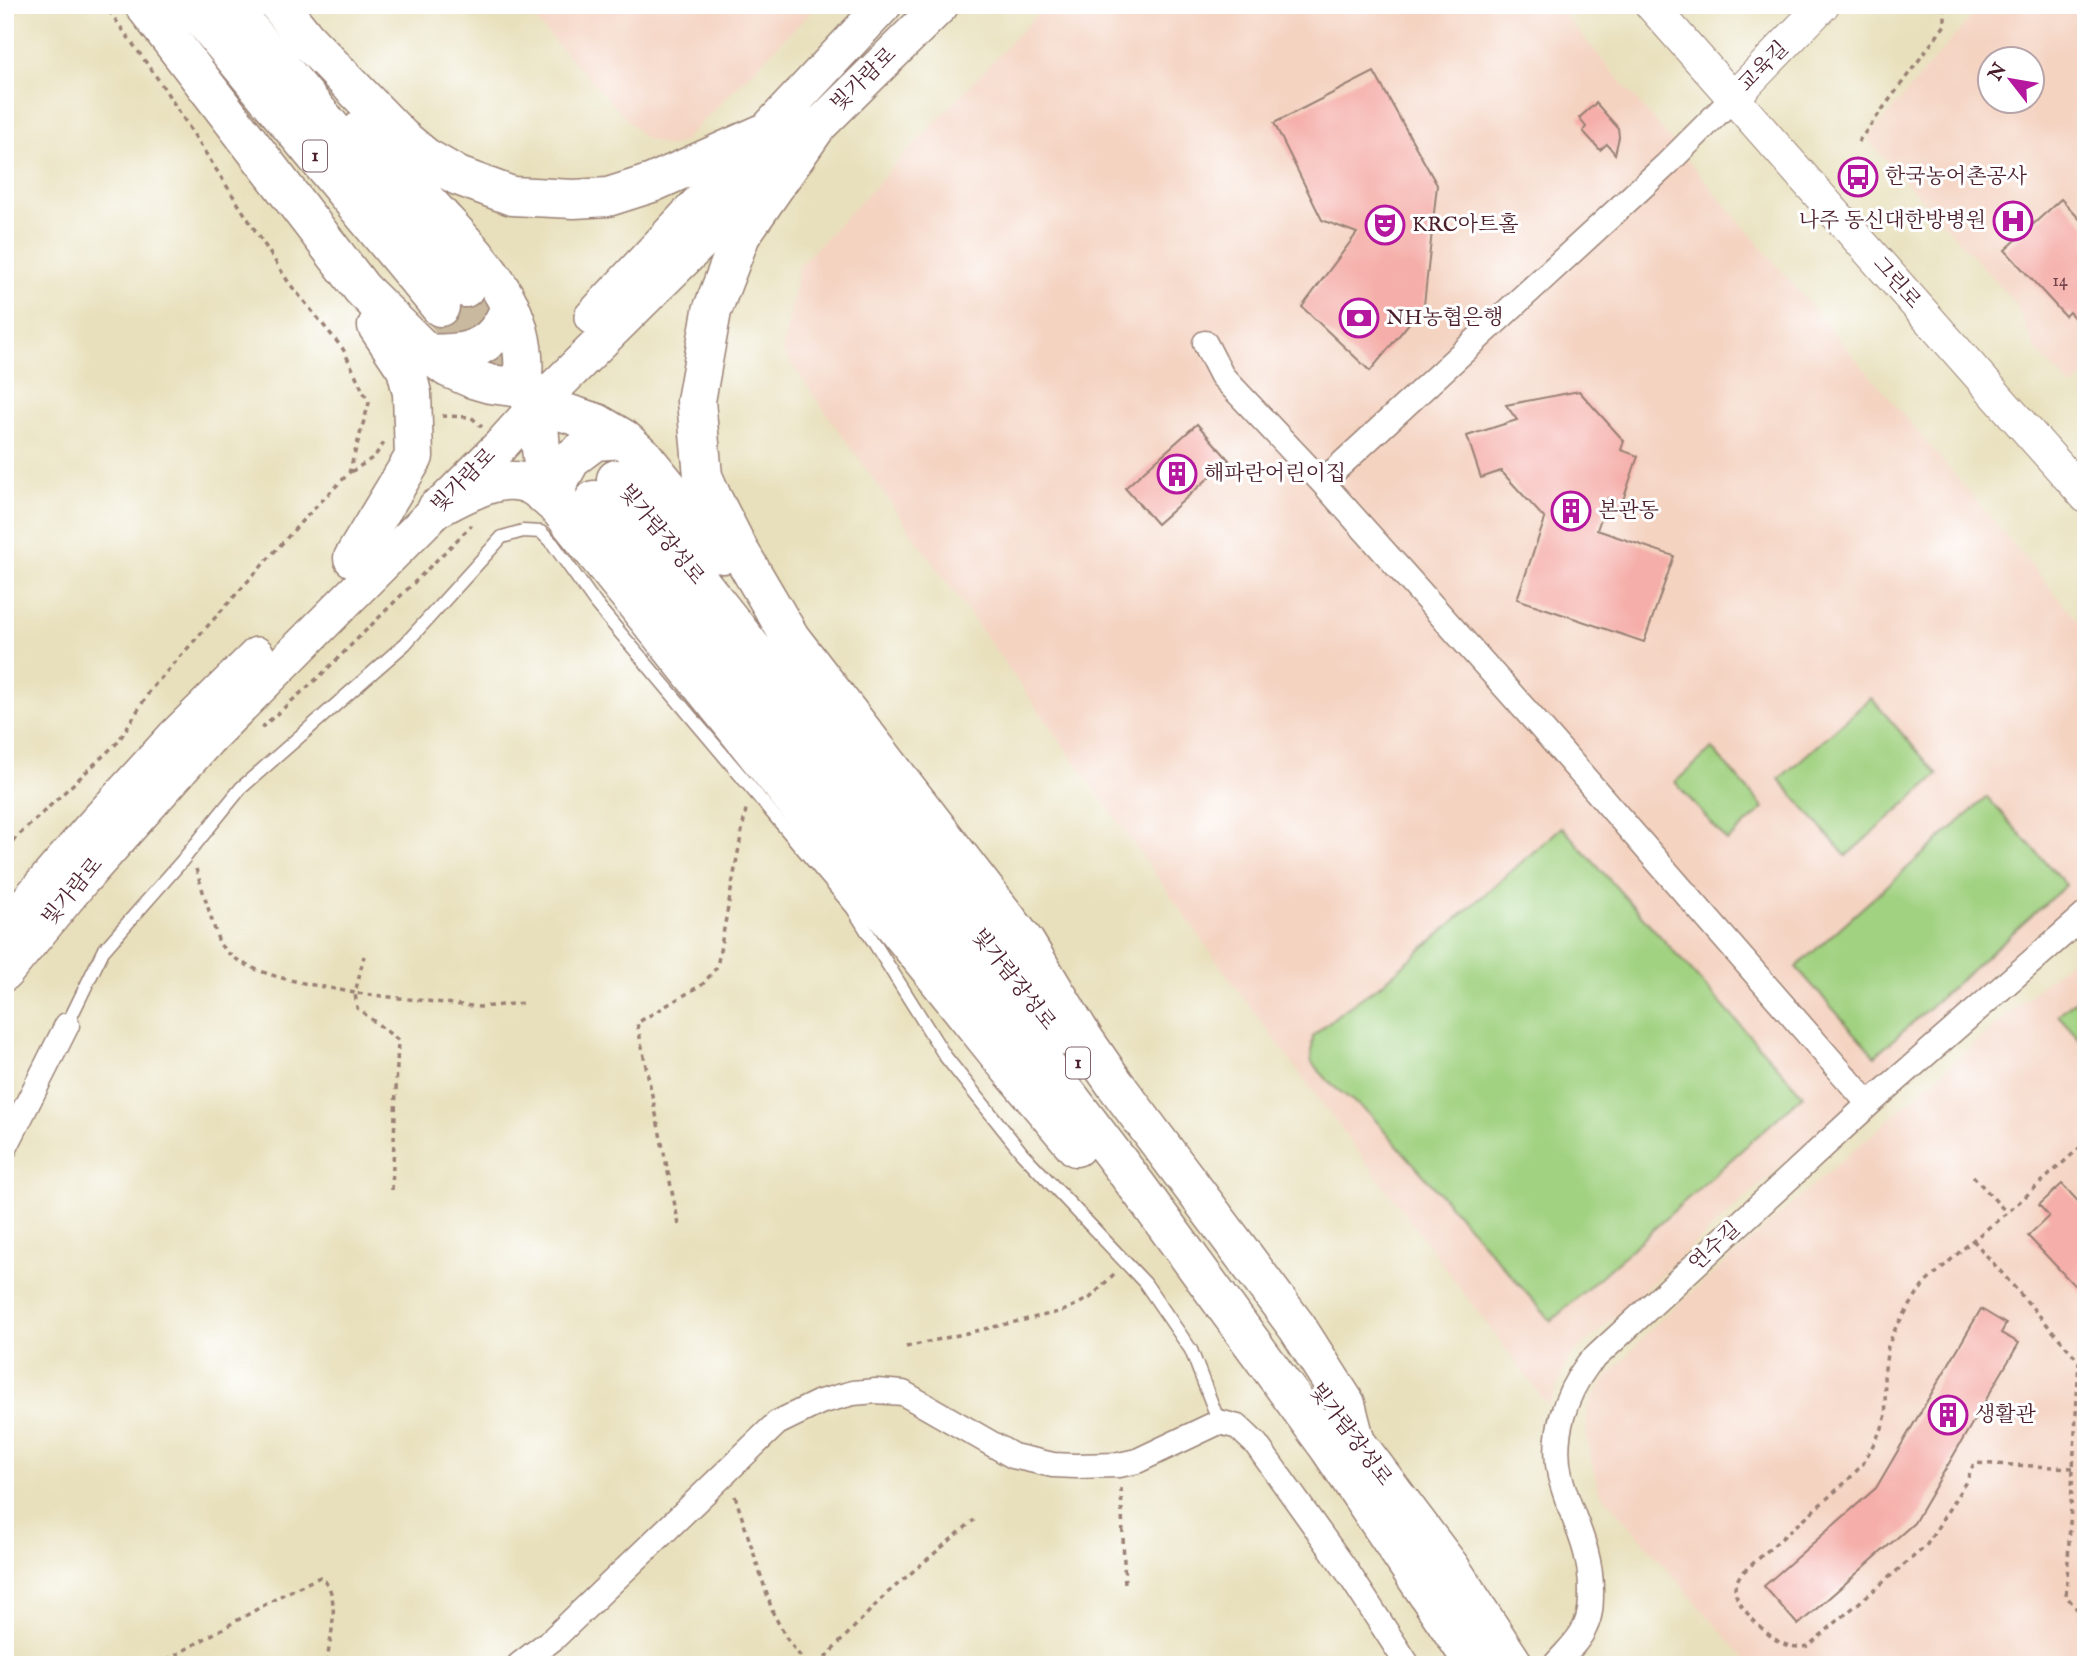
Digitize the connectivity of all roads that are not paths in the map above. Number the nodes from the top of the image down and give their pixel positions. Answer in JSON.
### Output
{"nodes":[{"id":1,"x":144,"y":5,"type":"edge"},
{"id":2,"x":191,"y":5,"type":"edge"},
{"id":3,"x":229,"y":5,"type":"edge"},
{"id":4,"x":279,"y":5,"type":"edge"},
{"id":5,"x":884,"y":5,"type":"edge"},
{"id":6,"x":940,"y":5,"type":"edge"},
{"id":7,"x":1651,"y":5,"type":"edge"},
{"id":8,"x":1823,"y":5,"type":"edge"},
{"id":9,"x":307,"y":40,"type":"junction"},
{"id":10,"x":1733,"y":98,"type":"junction"},
{"id":11,"x":817,"y":126,"type":"junction"},
{"id":12,"x":766,"y":132,"type":"junction"},
{"id":13,"x":362,"y":289,"type":"junction"},
{"id":14,"x":510,"y":306,"type":"junction"},
{"id":15,"x":1205,"y":342,"type":"dead end"},
{"id":16,"x":427,"y":353,"type":"junction"},
{"id":17,"x":530,"y":396,"type":"junction"},
{"id":18,"x":624,"y":439,"type":"junction"},
{"id":19,"x":1322,"y":482,"type":"junction"},
{"id":20,"x":589,"y":495,"type":"junction"},
{"id":21,"x":2086,"y":497,"type":"edge"},
{"id":22,"x":438,"y":508,"type":"junction"},
{"id":23,"x":353,"y":558,"type":"junction"},
{"id":24,"x":790,"y":637,"type":"junction"},
{"id":25,"x":2086,"y":914,"type":"edge"},
{"id":26,"x":5,"y":928,"type":"edge"},
{"id":27,"x":5,"y":973,"type":"edge"},
{"id":28,"x":68,"y":1025,"type":"joint"},
{"id":29,"x":1870,"y":1104,"type":"junction"},
{"id":30,"x":5,"y":1148,"type":"edge"},
{"id":31,"x":1219,"y":1422,"type":"junction"},
{"id":32,"x":1356,"y":1443,"type":"junction"},
{"id":33,"x":519,"y":1665,"type":"edge"},
{"id":34,"x":1408,"y":1665,"type":"edge"},
{"id":35,"x":1475,"y":1665,"type":"edge"},
{"id":36,"x":1514,"y":1665,"type":"edge"},
{"id":37,"x":1555,"y":1665,"type":"edge"}],
"edges":[{"from":1,"to":13,"type":"highway"},
{"from":2,"to":3,"type":"highway","number":"1"},
{"from":4,"to":9,"type":"highway"},
{"from":5,"to":12,"type":"main road","name":"빛가람로"},
{"from":6,"to":11,"type":"main road","name":"빛가람로"},
{"from":7,"to":10,"type":"street","name":"그린로"},
{"from":8,"to":10,"type":"street","name":"교육길"},
{"from":9,"to":12,"type":"highway"},
{"from":9,"to":14,"type":"highway"},
{"from":10,"to":19,"type":"street"},
{"from":10,"to":21,"type":"street","name":"그린로"},
{"from":11,"to":17,"type":"main road","name":"빛가람로"},
{"from":11,"to":24,"type":"highway"},
{"from":12,"to":17,"type":"main road","name":"빛가람로"},
{"from":13,"to":16,"type":"highway"},
{"from":13,"to":23,"type":"highway"},
{"from":14,"to":16,"type":"highway"},
{"from":14,"to":17,"type":"highway"},
{"from":15,"to":19,"type":"street"},
{"from":16,"to":17,"type":"highway"},
{"from":17,"to":18,"type":"highway"},
{"from":17,"to":20,"type":"highway"},
{"from":17,"to":22,"type":"main road","name":"빛가람로"},
{"from":17,"to":23,"type":"main road","name":"빛가람로"},
{"from":18,"to":20,"type":"highway"},
{"from":18,"to":24,"type":"highway"},
{"from":19,"to":29,"type":"street"},
{"from":20,"to":22,"type":"highway"},
{"from":20,"to":32,"type":"highway","name":"빛가람장성로","number":"1"},
{"from":20,"to":35,"type":"highway","name":"빛가람장성로"},
{"from":22,"to":27,"type":"main road","name":"빛가람로"},
{"from":23,"to":26,"type":"main road","name":"빛가람로"},
{"from":24,"to":32,"type":"highway"},
{"from":25,"to":29,"type":"street","name":"연수길"},
{"from":28,"to":30,"type":"street"},
{"from":28,"to":31,"type":"lane"},
{"from":29,"to":37,"type":"street","name":"연수길"},
{"from":31,"to":33,"type":"street"},
{"from":31,"to":34,"type":"street"},
{"from":32,"to":36,"type":"highway","name":"빛가람장성로","number":"1"}]}
